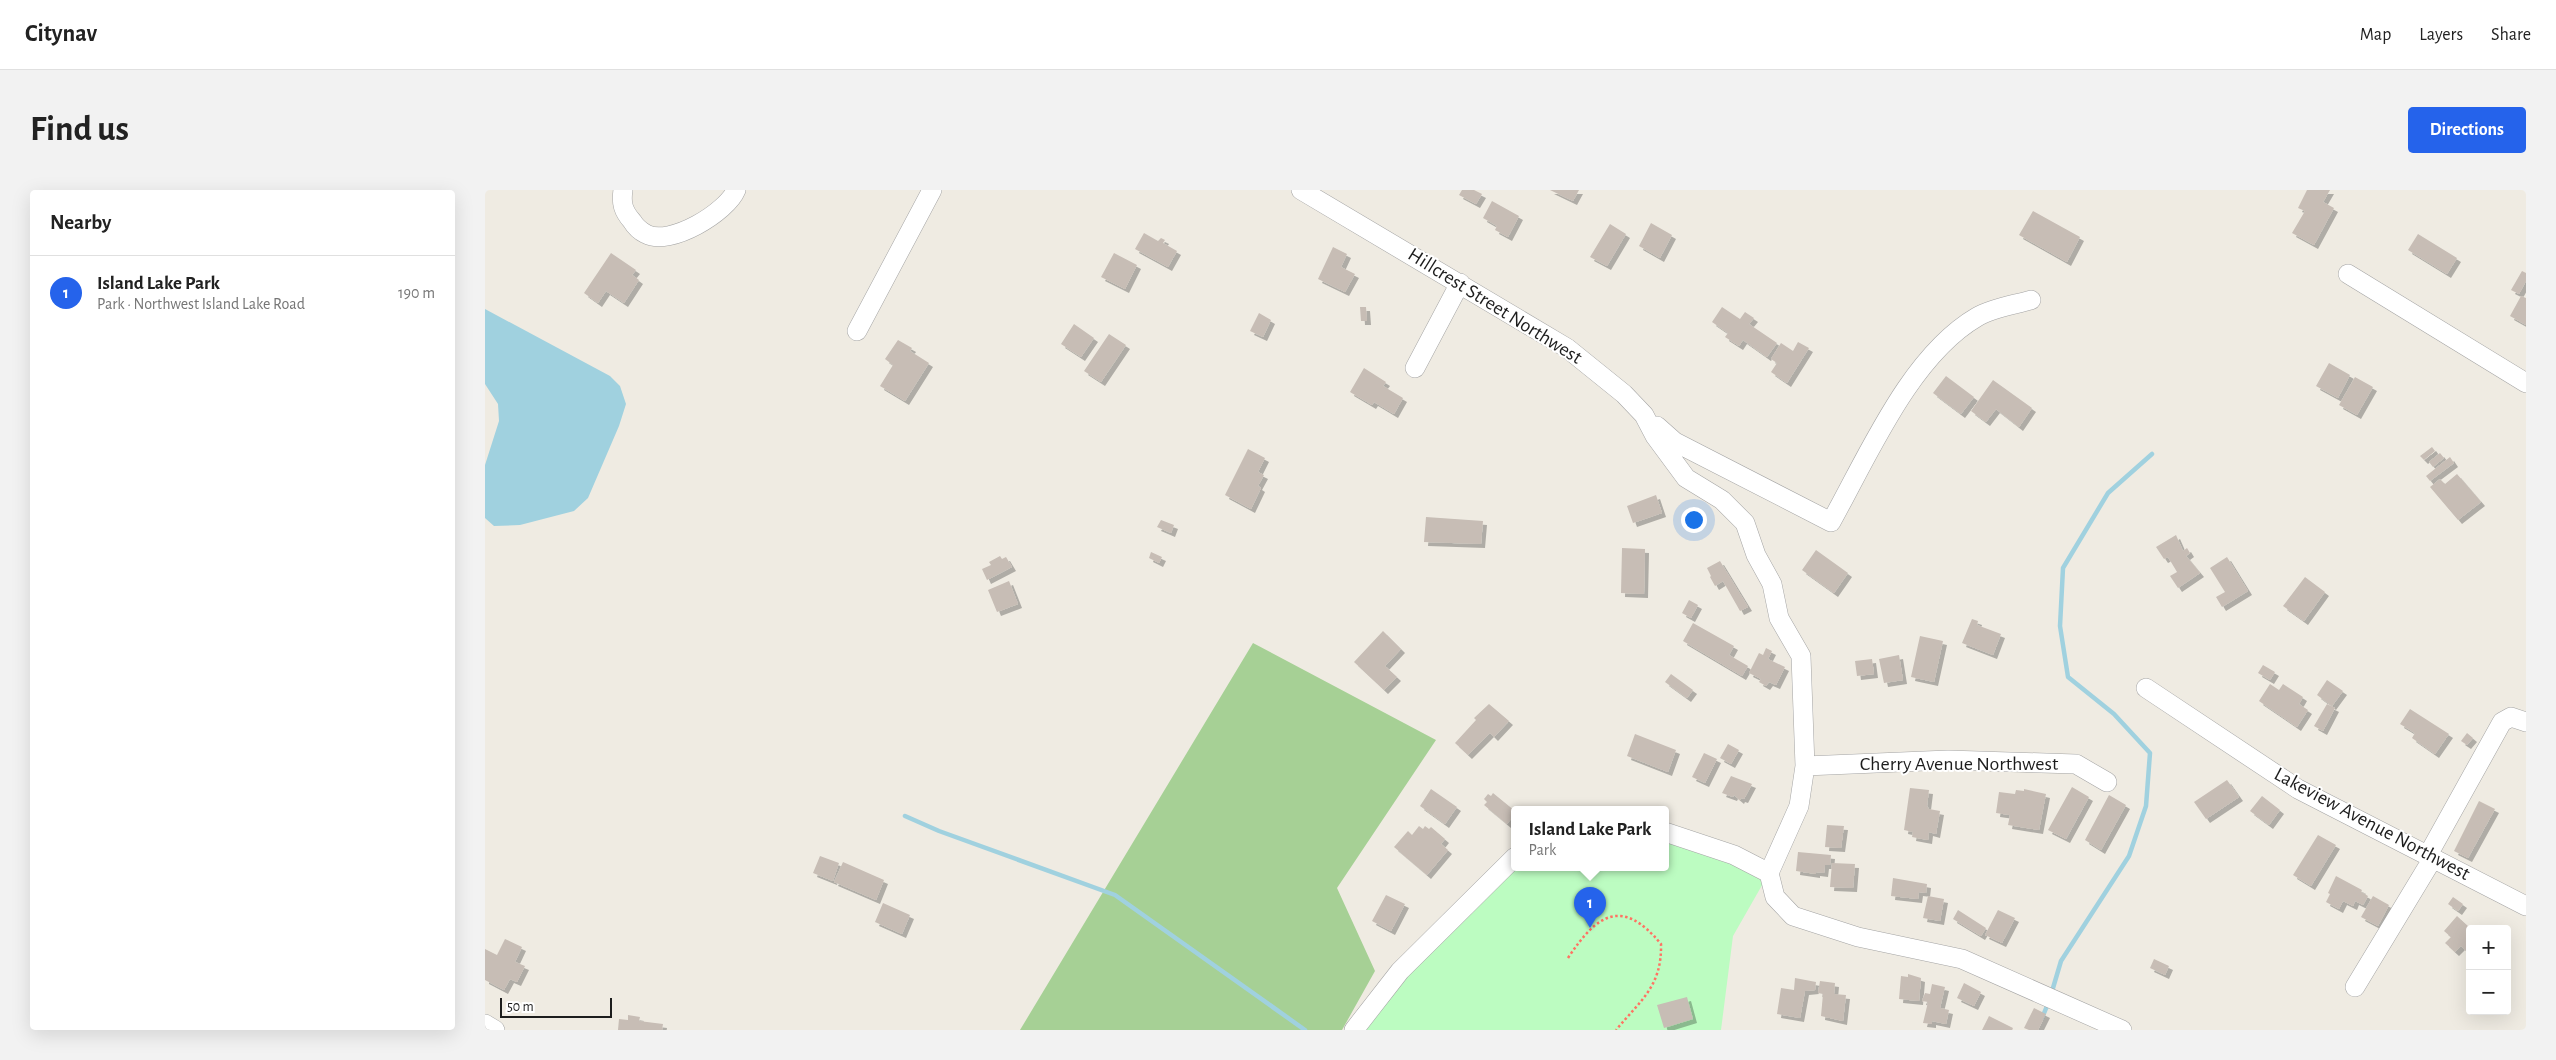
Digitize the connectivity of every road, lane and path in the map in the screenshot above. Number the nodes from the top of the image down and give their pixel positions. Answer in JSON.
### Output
{"nodes":[{"id":1,"x":623,"y":190,"type":"edge"},
{"id":2,"x":736,"y":190,"type":"edge"},
{"id":3,"x":932,"y":190,"type":"edge"},
{"id":4,"x":1301,"y":190,"type":"edge"},
{"id":5,"x":2347,"y":274,"type":"dead end"},
{"id":6,"x":1460,"y":283,"type":"junction"},
{"id":7,"x":2031,"y":300,"type":"dead end"},
{"id":8,"x":857,"y":331,"type":"dead end"},
{"id":9,"x":1415,"y":368,"type":"dead end"},
{"id":10,"x":2526,"y":383,"type":"edge"},
{"id":11,"x":1644,"y":415,"type":"junction"},
{"id":12,"x":2147,"y":688,"type":"dead end"},
{"id":13,"x":2519,"y":720,"type":"edge"},
{"id":14,"x":1805,"y":766,"type":"junction"},
{"id":15,"x":2107,"y":782,"type":"dead end"},
{"id":16,"x":1669,"y":833,"type":"edge"},
{"id":17,"x":2431,"y":856,"type":"junction"},
{"id":18,"x":1511,"y":861,"type":"edge"},
{"id":19,"x":1769,"y":873,"type":"junction"},
{"id":20,"x":2526,"y":906,"type":"edge"},
{"id":21,"x":1568,"y":958,"type":"dead end"},
{"id":22,"x":2355,"y":987,"type":"dead end"},
{"id":23,"x":485,"y":1024,"type":"edge"},
{"id":24,"x":495,"y":1030,"type":"edge"},
{"id":25,"x":1355,"y":1030,"type":"edge"},
{"id":26,"x":1616,"y":1030,"type":"edge"},
{"id":27,"x":2122,"y":1030,"type":"edge"}],
"edges":[{"from":1,"to":2,"type":"street"},
{"from":3,"to":8,"type":"street"},
{"from":4,"to":6,"type":"street","name":"Hillcrest Street Northwest"},
{"from":5,"to":10,"type":"street"},
{"from":6,"to":9,"type":"street"},
{"from":6,"to":11,"type":"street","name":"Hillcrest Street Northwest"},
{"from":7,"to":11,"type":"street"},
{"from":11,"to":14,"type":"street","name":"Hillcrest Street Northwest"},
{"from":12,"to":17,"type":"street","name":"Lakeview Avenue Northwest"},
{"from":13,"to":17,"type":"street"},
{"from":14,"to":15,"type":"street","name":"Cherry Avenue Northwest"},
{"from":14,"to":19,"type":"street","name":"Hillcrest Street Northwest"},
{"from":16,"to":19,"type":"street"},
{"from":17,"to":20,"type":"street","name":"Lakeview Avenue Northwest"},
{"from":17,"to":22,"type":"street"},
{"from":18,"to":25,"type":"street"},
{"from":19,"to":27,"type":"street"},
{"from":21,"to":26,"type":"path"},
{"from":23,"to":24,"type":"street"}]}
